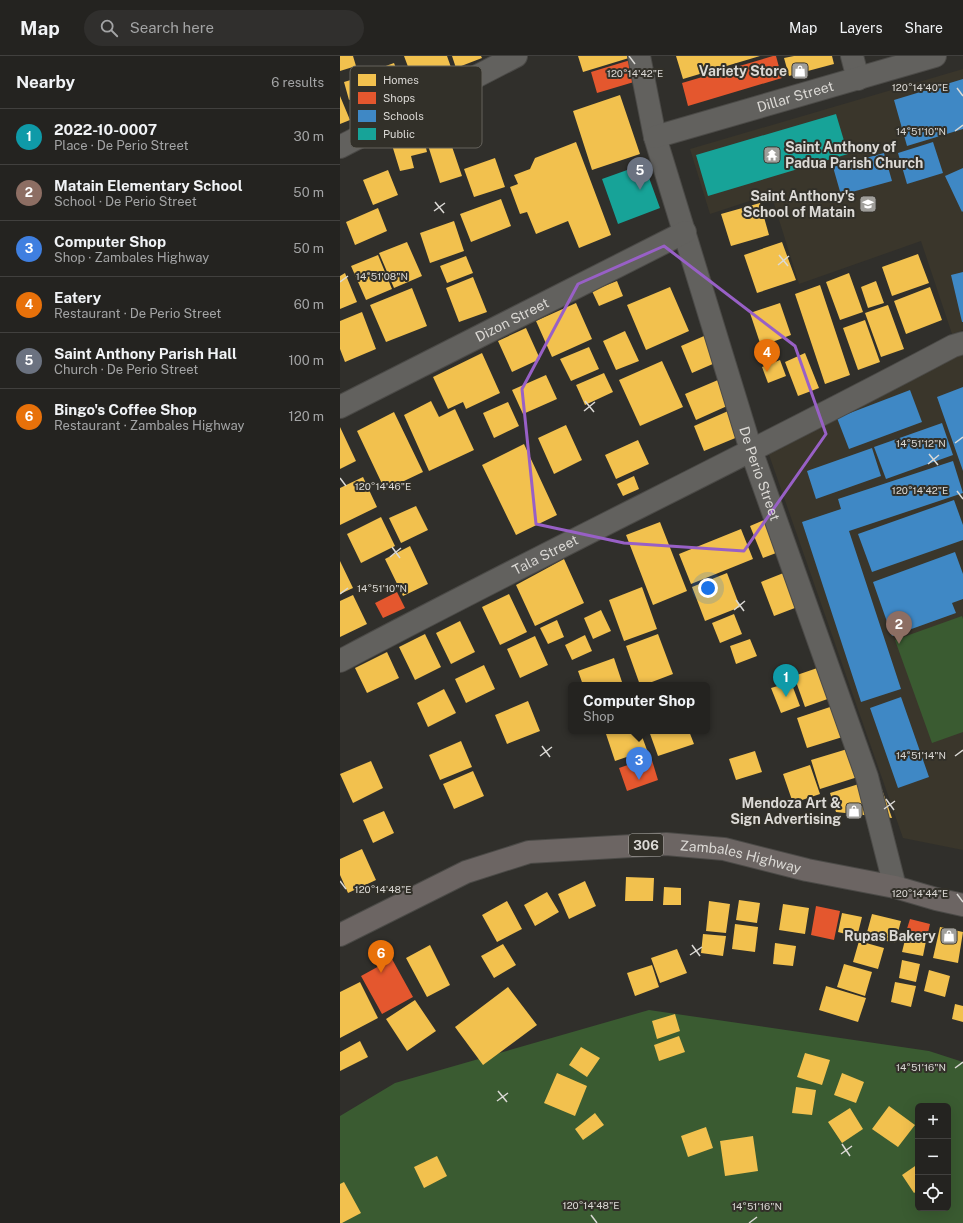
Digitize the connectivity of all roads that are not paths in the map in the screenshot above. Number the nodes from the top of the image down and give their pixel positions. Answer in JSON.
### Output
{"nodes":[{"id":1,"x":516,"y":56,"type":"edge"},
{"id":2,"x":639,"y":56,"type":"edge"},
{"id":3,"x":852,"y":56,"type":"edge"},
{"id":4,"x":934,"y":56,"type":"edge"},
{"id":5,"x":482,"y":74,"type":"edge"},
{"id":6,"x":858,"y":79,"type":"junction"},
{"id":7,"x":655,"y":137,"type":"junction"},
{"id":8,"x":350,"y":142,"type":"edge"},
{"id":9,"x":340,"y":147,"type":"edge"},
{"id":10,"x":685,"y":232,"type":"junction"},
{"id":11,"x":963,"y":343,"type":"edge"},
{"id":12,"x":340,"y":406,"type":"edge"},
{"id":13,"x":751,"y":450,"type":"junction"},
{"id":14,"x":340,"y":661,"type":"edge"},
{"id":15,"x":895,"y":887,"type":"junction"},
{"id":16,"x":963,"y":905,"type":"edge"},
{"id":17,"x":340,"y":935,"type":"edge"}],
"edges":[{"from":1,"to":5,"type":"street"},
{"from":2,"to":7,"type":"street","name":"De Perio Street"},
{"from":3,"to":6,"type":"street"},
{"from":4,"to":6,"type":"street","name":"Dillar Street"},
{"from":6,"to":7,"type":"street","name":"Dillar Street"},
{"from":7,"to":10,"type":"street","name":"De Perio Street"},
{"from":8,"to":9,"type":"street"},
{"from":10,"to":12,"type":"street","name":"Dizon Street"},
{"from":10,"to":13,"type":"street","name":"De Perio Street"},
{"from":11,"to":13,"type":"street","name":"Tala Street"},
{"from":13,"to":14,"type":"street","name":"Tala Street"},
{"from":13,"to":15,"type":"street","name":"De Perio Street"},
{"from":15,"to":16,"type":"main road","name":"Zambales Highway","number":"306"},
{"from":15,"to":17,"type":"main road","name":"Zambales Highway","number":"306"}]}
